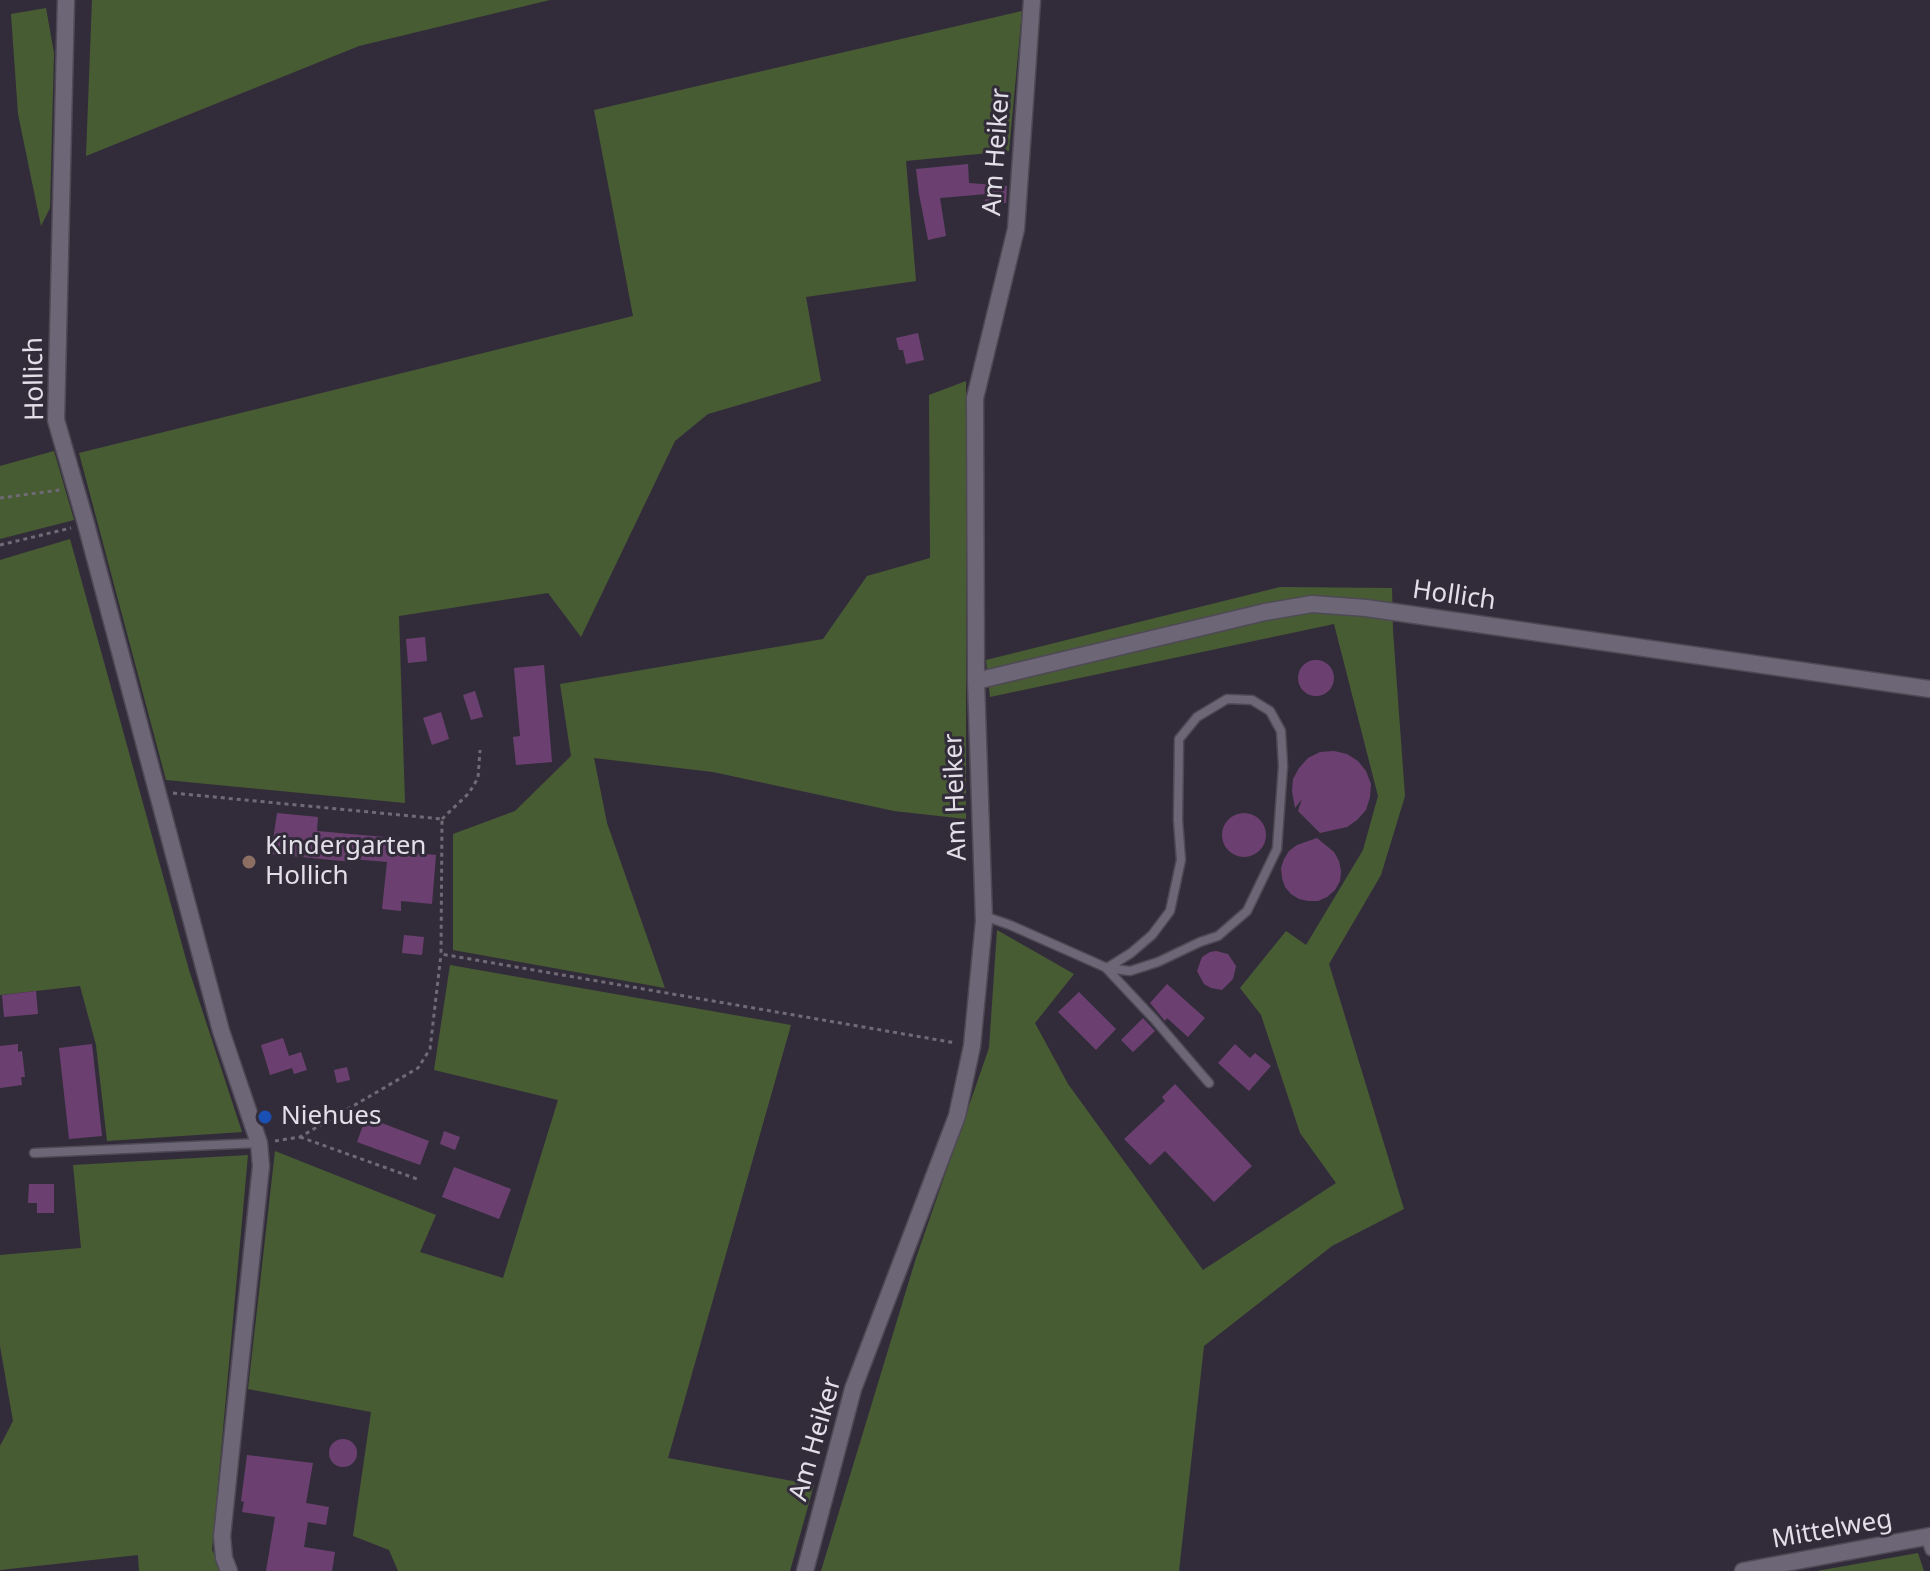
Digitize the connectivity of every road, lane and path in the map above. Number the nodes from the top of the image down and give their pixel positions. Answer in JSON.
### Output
{"nodes":[{"id":1,"x":66,"y":0,"type":"edge"},
{"id":2,"x":1032,"y":0,"type":"edge"},
{"id":3,"x":76,"y":487,"type":"junction"},
{"id":4,"x":0,"y":498,"type":"edge"},
{"id":5,"x":86,"y":524,"type":"junction"},
{"id":6,"x":0,"y":545,"type":"edge"},
{"id":7,"x":976,"y":681,"type":"junction"},
{"id":8,"x":1930,"y":689,"type":"edge"},
{"id":9,"x":480,"y":750,"type":"dead end"},
{"id":10,"x":157,"y":792,"type":"junction"},
{"id":11,"x":442,"y":819,"type":"junction"},
{"id":12,"x":984,"y":915,"type":"junction"},
{"id":13,"x":441,"y":954,"type":"junction"},
{"id":14,"x":1107,"y":968,"type":"junction"},
{"id":15,"x":972,"y":1046,"type":"junction"},
{"id":16,"x":1209,"y":1083,"type":"dead end"},
{"id":17,"x":300,"y":1137,"type":"junction"},
{"id":18,"x":259,"y":1143,"type":"junction"},
{"id":19,"x":34,"y":1153,"type":"dead end"},
{"id":20,"x":420,"y":1180,"type":"dead end"},
{"id":21,"x":1928,"y":1542,"type":"edge"},
{"id":22,"x":229,"y":1571,"type":"edge"},
{"id":23,"x":805,"y":1571,"type":"edge"},
{"id":24,"x":1743,"y":1571,"type":"edge"}],
"edges":[{"from":1,"to":3,"type":"street","name":"Hollich"},
{"from":2,"to":7,"type":"street","name":"Am Heiker"},
{"from":3,"to":4,"type":"path"},
{"from":3,"to":5,"type":"street","name":"Hollich"},
{"from":5,"to":6,"type":"path"},
{"from":5,"to":10,"type":"street","name":"Hollich"},
{"from":7,"to":8,"type":"street","name":"Hollich"},
{"from":7,"to":12,"type":"street","name":"Am Heiker"},
{"from":9,"to":11,"type":"path"},
{"from":10,"to":11,"type":"path"},
{"from":10,"to":18,"type":"street","name":"Hollich"},
{"from":11,"to":13,"type":"path"},
{"from":12,"to":14,"type":"lane"},
{"from":12,"to":15,"type":"street","name":"Am Heiker"},
{"from":13,"to":15,"type":"path"},
{"from":13,"to":17,"type":"path"},
{"from":14,"to":14,"type":"lane"},
{"from":14,"to":16,"type":"lane"},
{"from":15,"to":23,"type":"street","name":"Am Heiker"},
{"from":17,"to":18,"type":"path"},
{"from":17,"to":20,"type":"path"},
{"from":18,"to":19,"type":"lane"},
{"from":18,"to":22,"type":"street","name":"Hollich"},
{"from":21,"to":24,"type":"street","name":"Mittelweg"}]}
